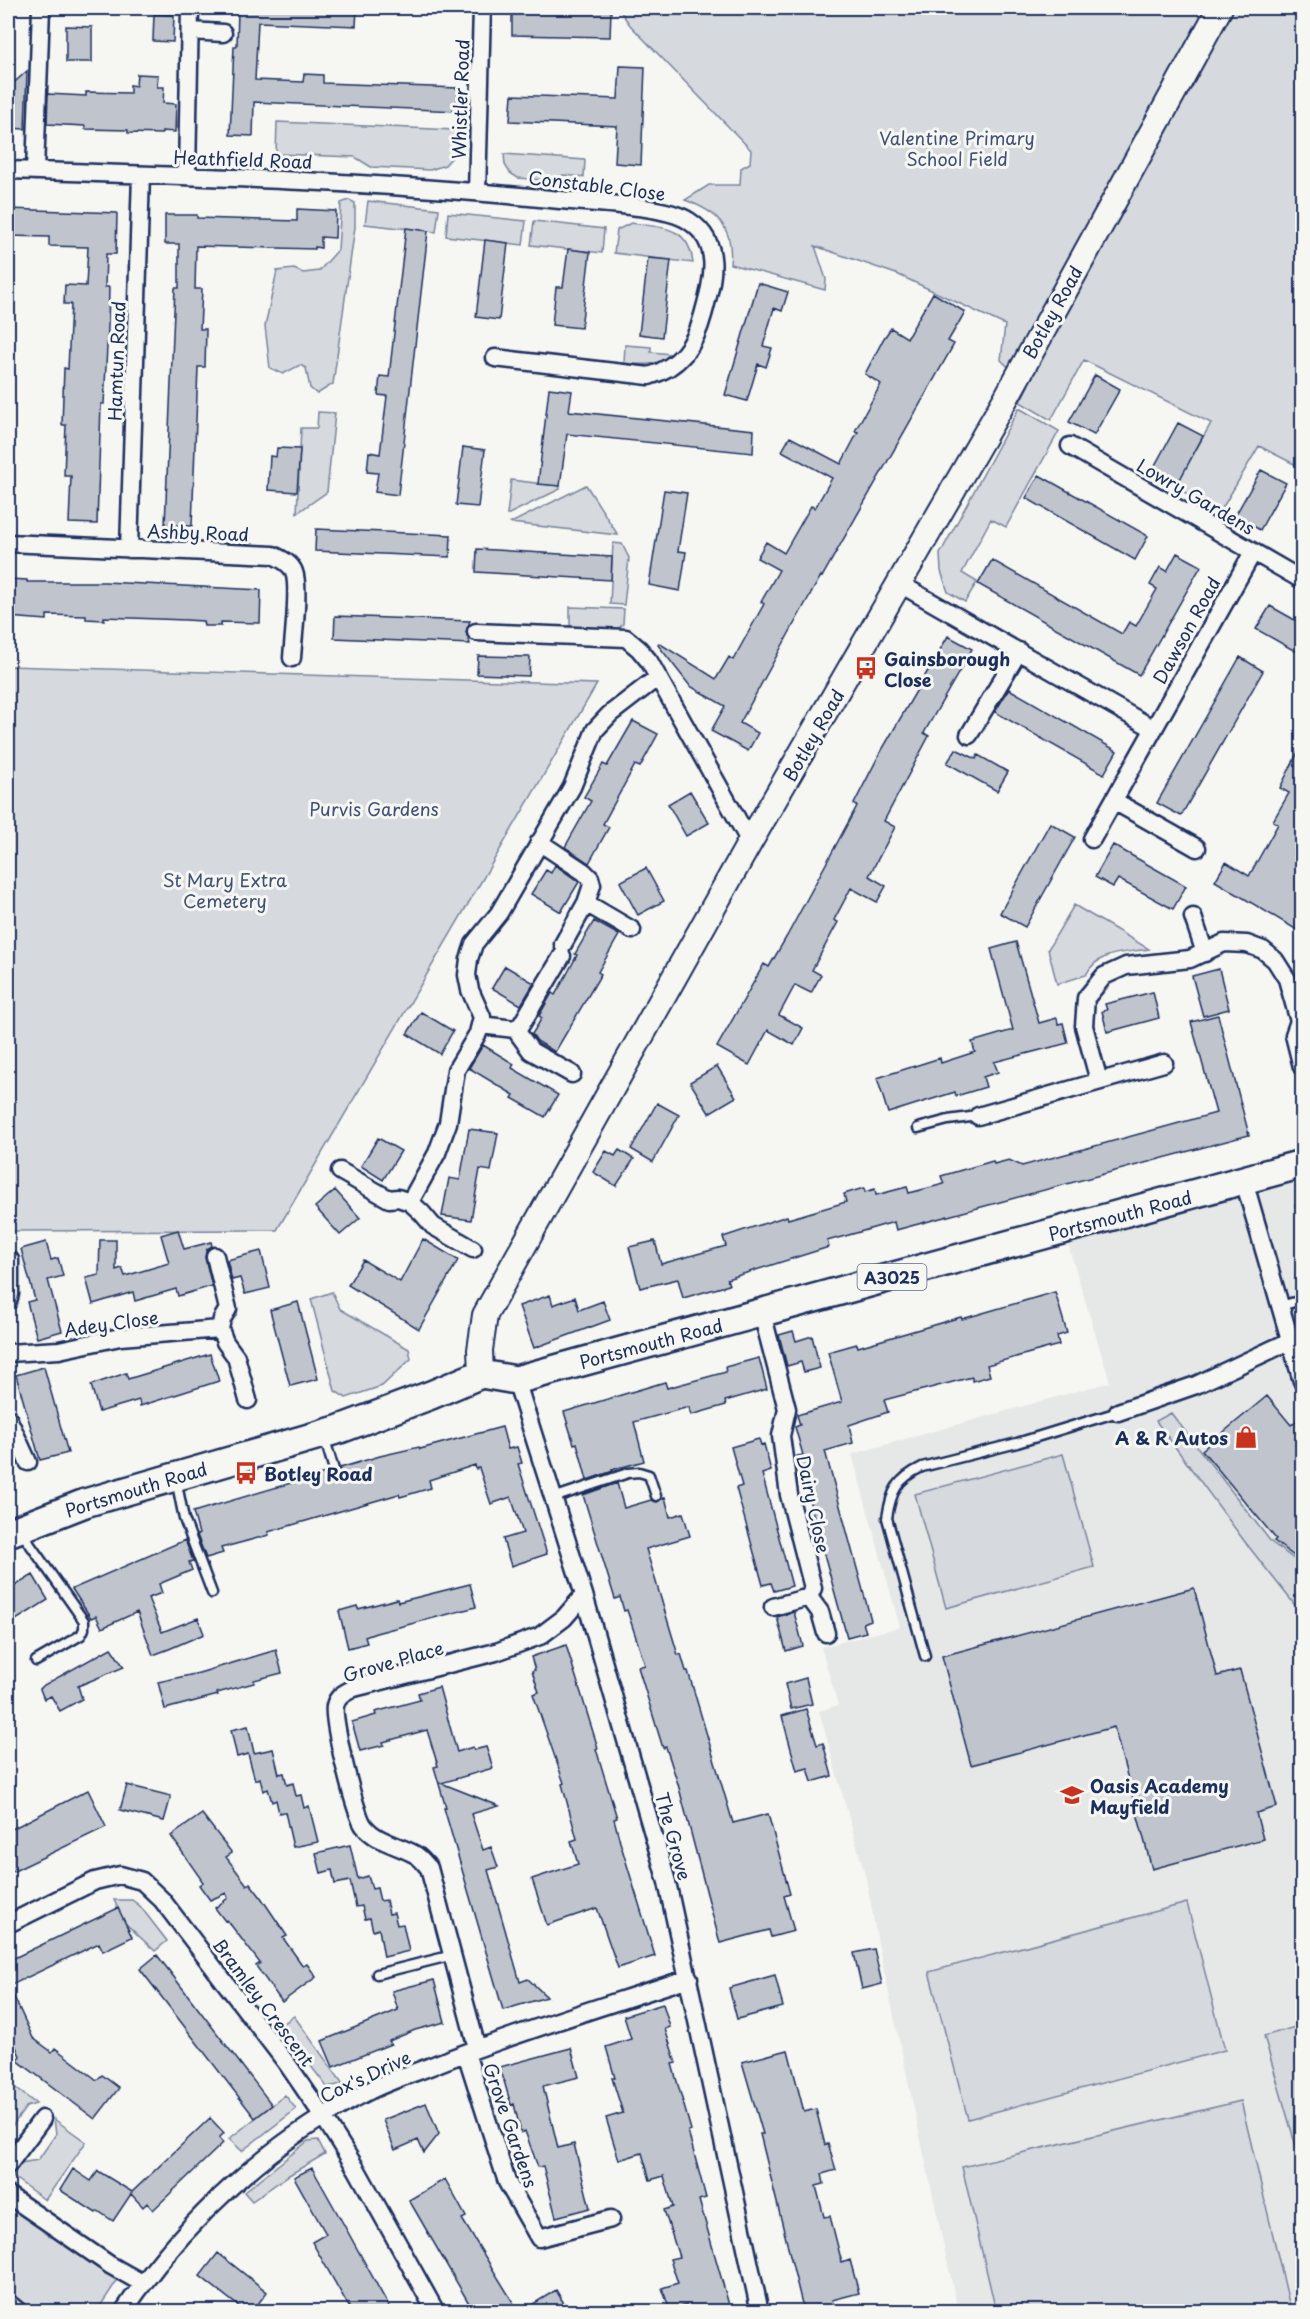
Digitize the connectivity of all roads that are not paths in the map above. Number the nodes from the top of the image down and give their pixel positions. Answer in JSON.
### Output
{"nodes":[{"id":1,"x":41,"y":8,"type":"edge"},
{"id":2,"x":190,"y":8,"type":"edge"},
{"id":3,"x":482,"y":8,"type":"edge"},
{"id":4,"x":1220,"y":8,"type":"edge"},
{"id":5,"x":190,"y":30,"type":"junction"},
{"id":6,"x":223,"y":33,"type":"dead end"},
{"id":7,"x":8,"y":170,"type":"edge"},
{"id":8,"x":35,"y":171,"type":"junction"},
{"id":9,"x":141,"y":175,"type":"junction"},
{"id":10,"x":187,"y":176,"type":"junction"},
{"id":11,"x":477,"y":192,"type":"junction"},
{"id":12,"x":495,"y":358,"type":"dead end"},
{"id":13,"x":1070,"y":446,"type":"dead end"},
{"id":14,"x":8,"y":543,"type":"edge"},
{"id":15,"x":129,"y":549,"type":"junction"},
{"id":16,"x":1253,"y":552,"type":"junction"},
{"id":17,"x":1302,"y":580,"type":"edge"},
{"id":18,"x":900,"y":584,"type":"junction"},
{"id":19,"x":477,"y":632,"type":"dead end"},
{"id":20,"x":1019,"y":651,"type":"junction"},
{"id":21,"x":292,"y":658,"type":"dead end"},
{"id":22,"x":658,"y":676,"type":"junction"},
{"id":23,"x":1154,"y":729,"type":"junction"},
{"id":24,"x":969,"y":735,"type":"dead end"},
{"id":25,"x":1114,"y":801,"type":"junction"},
{"id":26,"x":1092,"y":839,"type":"dead end"},
{"id":27,"x":539,"y":842,"type":"junction"},
{"id":28,"x":750,"y":842,"type":"junction"},
{"id":29,"x":1197,"y":848,"type":"dead end"},
{"id":30,"x":586,"y":903,"type":"junction"},
{"id":31,"x":1193,"y":918,"type":"dead end"},
{"id":32,"x":632,"y":930,"type":"dead end"},
{"id":33,"x":1205,"y":953,"type":"junction"},
{"id":34,"x":1301,"y":1020,"type":"edge"},
{"id":35,"x":480,"y":1025,"type":"junction"},
{"id":36,"x":515,"y":1029,"type":"junction"},
{"id":37,"x":1164,"y":1063,"type":"dead end"},
{"id":38,"x":1302,"y":1067,"type":"edge"},
{"id":39,"x":572,"y":1074,"type":"dead end"},
{"id":40,"x":1098,"y":1081,"type":"junction"},
{"id":41,"x":978,"y":1116,"type":"joint"},
{"id":42,"x":918,"y":1128,"type":"dead end"},
{"id":43,"x":1302,"y":1164,"type":"edge"},
{"id":44,"x":340,"y":1171,"type":"dead end"},
{"id":45,"x":1244,"y":1181,"type":"junction"},
{"id":46,"x":410,"y":1202,"type":"junction"},
{"id":47,"x":473,"y":1248,"type":"dead end"},
{"id":48,"x":215,"y":1256,"type":"dead end"},
{"id":49,"x":10,"y":1260,"type":"dead end"},
{"id":50,"x":1302,"y":1300,"type":"edge"},
{"id":51,"x":8,"y":1301,"type":"edge"},
{"id":52,"x":1280,"y":1306,"type":"junction"},
{"id":53,"x":762,"y":1313,"type":"junction"},
{"id":54,"x":220,"y":1329,"type":"junction"},
{"id":55,"x":1290,"y":1341,"type":"junction"},
{"id":56,"x":8,"y":1353,"type":"edge"},
{"id":57,"x":481,"y":1374,"type":"junction"},
{"id":58,"x":516,"y":1380,"type":"junction"},
{"id":59,"x":1302,"y":1381,"type":"edge"},
{"id":60,"x":248,"y":1400,"type":"dead end"},
{"id":61,"x":1118,"y":1413,"type":"joint"},
{"id":62,"x":8,"y":1418,"type":"edge"},
{"id":63,"x":323,"y":1434,"type":"junction"},
{"id":64,"x":27,"y":1462,"type":"dead end"},
{"id":65,"x":334,"y":1470,"type":"dead end"},
{"id":66,"x":175,"y":1476,"type":"junction"},
{"id":67,"x":656,"y":1496,"type":"dead end"},
{"id":68,"x":553,"y":1498,"type":"junction"},
{"id":69,"x":13,"y":1530,"type":"edge"},
{"id":70,"x":212,"y":1593,"type":"dead end"},
{"id":71,"x":584,"y":1595,"type":"junction"},
{"id":72,"x":808,"y":1598,"type":"junction"},
{"id":73,"x":773,"y":1607,"type":"dead end"},
{"id":74,"x":826,"y":1633,"type":"dead end"},
{"id":75,"x":925,"y":1656,"type":"dead end"},
{"id":76,"x":36,"y":1661,"type":"dead end"},
{"id":77,"x":8,"y":1924,"type":"edge"},
{"id":78,"x":453,"y":1956,"type":"junction"},
{"id":79,"x":377,"y":1974,"type":"dead end"},
{"id":80,"x":689,"y":1978,"type":"junction"},
{"id":81,"x":471,"y":2050,"type":"junction"},
{"id":82,"x":322,"y":2116,"type":"junction"},
{"id":83,"x":42,"y":2119,"type":"dead end"},
{"id":84,"x":8,"y":2165,"type":"edge"},
{"id":85,"x":8,"y":2195,"type":"edge"},
{"id":86,"x":611,"y":2219,"type":"dead end"},
{"id":87,"x":142,"y":2283,"type":"junction"},
{"id":88,"x":8,"y":2303,"type":"edge"},
{"id":89,"x":19,"y":2312,"type":"edge"},
{"id":90,"x":123,"y":2312,"type":"edge"},
{"id":91,"x":436,"y":2312,"type":"edge"},
{"id":92,"x":760,"y":2312,"type":"edge"}],
"edges":[{"from":1,"to":8,"type":"street"},
{"from":2,"to":5,"type":"street"},
{"from":3,"to":11,"type":"street","name":"Whistler Road"},
{"from":4,"to":18,"type":"main road","name":"Botley Road"},
{"from":5,"to":6,"type":"street"},
{"from":5,"to":10,"type":"street"},
{"from":7,"to":8,"type":"street","name":"Heathfield Road"},
{"from":8,"to":9,"type":"street","name":"Heathfield Road"},
{"from":9,"to":10,"type":"street","name":"Heathfield Road"},
{"from":9,"to":15,"type":"street","name":"Hamtun Road"},
{"from":10,"to":11,"type":"street","name":"Heathfield Road"},
{"from":11,"to":12,"type":"street","name":"Constable Close"},
{"from":13,"to":16,"type":"street","name":"Lowry Gardens"},
{"from":14,"to":15,"type":"street","name":"Ashby Road"},
{"from":15,"to":21,"type":"street","name":"Ashby Road"},
{"from":16,"to":17,"type":"street","name":"Lowry Gardens"},
{"from":16,"to":23,"type":"street","name":"Dawson Road"},
{"from":18,"to":20,"type":"street"},
{"from":18,"to":28,"type":"main road","name":"Botley Road"},
{"from":19,"to":22,"type":"street"},
{"from":20,"to":23,"type":"street"},
{"from":20,"to":24,"type":"street"},
{"from":22,"to":27,"type":"street"},
{"from":22,"to":28,"type":"street"},
{"from":23,"to":25,"type":"street","name":"Dawson Road"},
{"from":25,"to":26,"type":"street","name":"Dawson Road"},
{"from":25,"to":29,"type":"street"},
{"from":27,"to":30,"type":"street"},
{"from":27,"to":35,"type":"street"},
{"from":28,"to":57,"type":"main road","name":"Botley Road"},
{"from":30,"to":32,"type":"street"},
{"from":30,"to":36,"type":"street"},
{"from":31,"to":33,"type":"street"},
{"from":33,"to":34,"type":"street"},
{"from":33,"to":40,"type":"street"},
{"from":34,"to":38,"type":"street"},
{"from":35,"to":36,"type":"street"},
{"from":35,"to":46,"type":"street"},
{"from":36,"to":39,"type":"street"},
{"from":37,"to":40,"type":"street"},
{"from":40,"to":41,"type":"street"},
{"from":41,"to":42,"type":"lane"},
{"from":43,"to":45,"type":"main road","name":"Portsmouth Road","number":"A3025"},
{"from":44,"to":46,"type":"street"},
{"from":45,"to":52,"type":"street"},
{"from":45,"to":53,"type":"main road","name":"Portsmouth Road","number":"A3025"},
{"from":46,"to":47,"type":"street"},
{"from":48,"to":54,"type":"street"},
{"from":49,"to":51,"type":"street"},
{"from":50,"to":52,"type":"lane"},
{"from":52,"to":55,"type":"street"},
{"from":53,"to":58,"type":"main road","name":"Portsmouth Road","number":"A3025"},
{"from":53,"to":72,"type":"street","name":"Dairy Close"},
{"from":54,"to":56,"type":"street","name":"Adey Close"},
{"from":54,"to":60,"type":"street"},
{"from":55,"to":59,"type":"street"},
{"from":55,"to":61,"type":"street"},
{"from":57,"to":58,"type":"main road","name":"Portsmouth Road","number":"A3025"},
{"from":57,"to":63,"type":"main road","name":"Portsmouth Road"},
{"from":58,"to":68,"type":"street","name":"The Grove"},
{"from":61,"to":75,"type":"lane"},
{"from":62,"to":64,"type":"street"},
{"from":63,"to":65,"type":"lane"},
{"from":63,"to":66,"type":"main road","name":"Portsmouth Road"},
{"from":66,"to":69,"type":"main road","name":"Portsmouth Road"},
{"from":66,"to":70,"type":"lane"},
{"from":67,"to":68,"type":"lane"},
{"from":68,"to":71,"type":"street","name":"The Grove"},
{"from":69,"to":76,"type":"lane"},
{"from":71,"to":78,"type":"street","name":"Grove Place"},
{"from":71,"to":80,"type":"street","name":"The Grove"},
{"from":72,"to":73,"type":"street"},
{"from":72,"to":74,"type":"street"},
{"from":77,"to":82,"type":"street","name":"Bramley Crescent"},
{"from":78,"to":79,"type":"lane"},
{"from":78,"to":81,"type":"street","name":"Grove Place"},
{"from":80,"to":81,"type":"street","name":"Cox's Drive"},
{"from":80,"to":92,"type":"street","name":"The Grove"},
{"from":81,"to":82,"type":"street","name":"Cox's Drive"},
{"from":81,"to":86,"type":"street","name":"Grove Gardens"},
{"from":82,"to":87,"type":"street","name":"Cox's Drive"},
{"from":82,"to":91,"type":"street","name":"Bramley Crescent"},
{"from":83,"to":84,"type":"street"},
{"from":85,"to":87,"type":"street"},
{"from":87,"to":90,"type":"street","name":"Cox's Drive"},
{"from":88,"to":89,"type":"street"}]}
